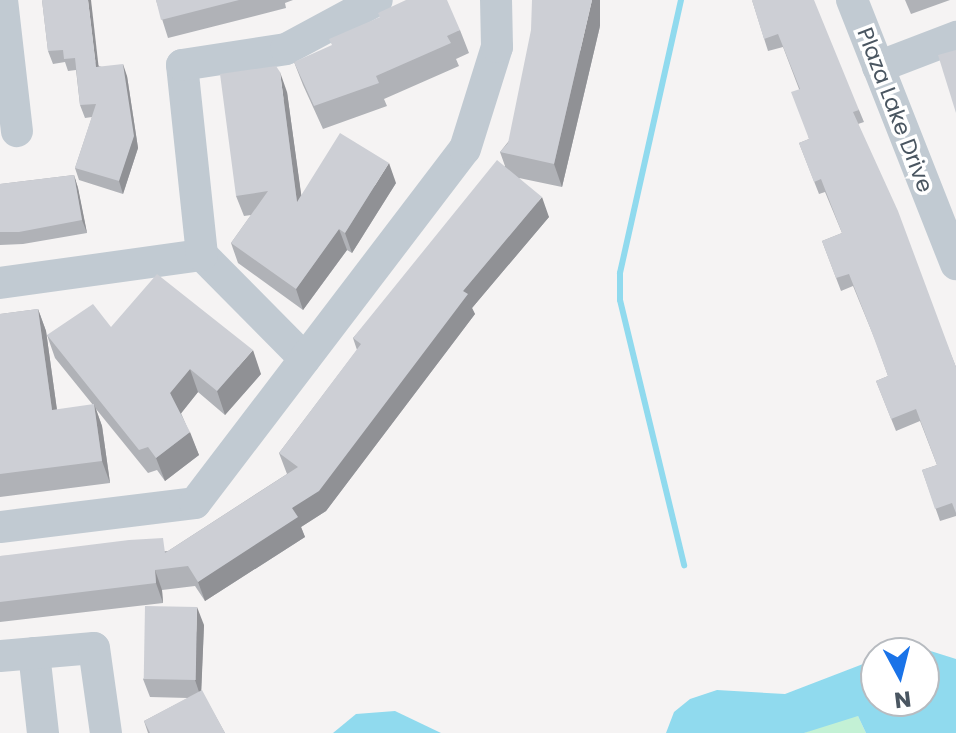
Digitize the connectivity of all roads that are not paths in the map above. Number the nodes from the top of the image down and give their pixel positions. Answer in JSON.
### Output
{"nodes":[{"id":1,"x":2,"y":0,"type":"edge"},
{"id":2,"x":377,"y":0,"type":"edge"},
{"id":3,"x":496,"y":0,"type":"edge"},
{"id":4,"x":852,"y":0,"type":"edge"},
{"id":5,"x":956,"y":37,"type":"edge"},
{"id":6,"x":878,"y":67,"type":"junction"},
{"id":7,"x":17,"y":131,"type":"dead end"},
{"id":8,"x":202,"y":255,"type":"junction"},
{"id":9,"x":956,"y":264,"type":"edge"},
{"id":10,"x":0,"y":283,"type":"edge"},
{"id":11,"x":305,"y":359,"type":"junction"},
{"id":12,"x":0,"y":527,"type":"edge"},
{"id":13,"x":34,"y":653,"type":"junction"},
{"id":14,"x":0,"y":656,"type":"edge"},
{"id":15,"x":43,"y":733,"type":"edge"},
{"id":16,"x":106,"y":733,"type":"edge"}],
"edges":[{"from":1,"to":7,"type":"street"},
{"from":2,"to":8,"type":"street"},
{"from":3,"to":11,"type":"street"},
{"from":4,"to":6,"type":"street","name":"Plaza Lake Drive"},
{"from":5,"to":6,"type":"street"},
{"from":6,"to":9,"type":"street","name":"Plaza Lake Drive"},
{"from":8,"to":10,"type":"street"},
{"from":8,"to":11,"type":"street"},
{"from":11,"to":12,"type":"street"},
{"from":13,"to":14,"type":"street"},
{"from":13,"to":15,"type":"street"},
{"from":13,"to":16,"type":"street"}]}
